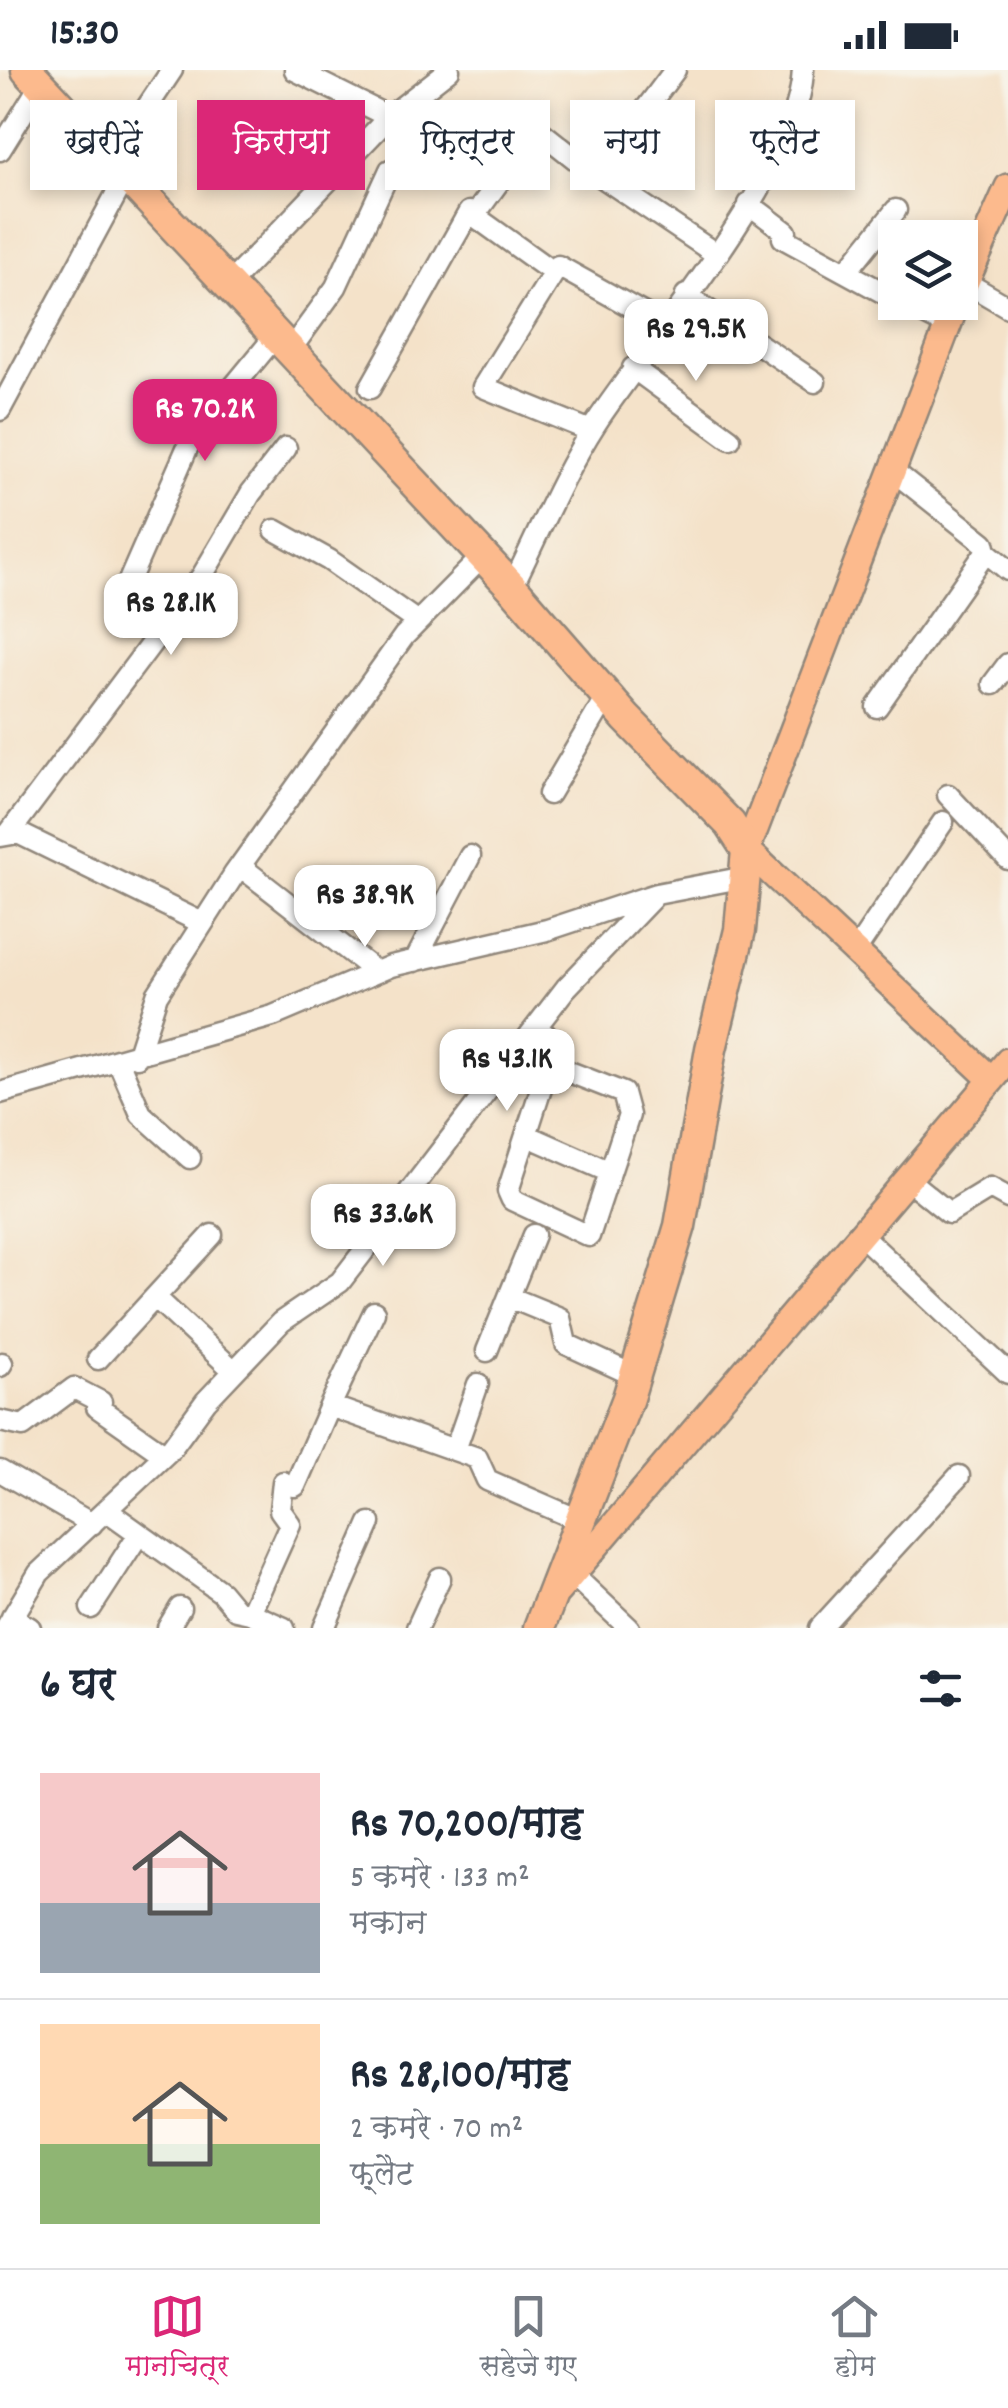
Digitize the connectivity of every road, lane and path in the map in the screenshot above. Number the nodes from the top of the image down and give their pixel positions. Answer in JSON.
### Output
{"nodes":[{"id":1,"x":172,"y":70,"type":"edge"},
{"id":2,"x":295,"y":70,"type":"edge"},
{"id":3,"x":449,"y":70,"type":"edge"},
{"id":4,"x":676,"y":70,"type":"edge"},
{"id":5,"x":803,"y":70,"type":"edge"},
{"id":6,"x":34,"y":77,"type":"edge"},
{"id":7,"x":56,"y":100,"type":"edge"},
{"id":8,"x":156,"y":100,"type":"edge"},
{"id":9,"x":411,"y":100,"type":"edge"},
{"id":10,"x":653,"y":100,"type":"edge"},
{"id":11,"x":385,"y":115,"type":"edge"},
{"id":12,"x":385,"y":121,"type":"edge"},
{"id":13,"x":0,"y":150,"type":"edge"},
{"id":14,"x":570,"y":154,"type":"edge"},
{"id":15,"x":385,"y":181,"type":"edge"},
{"id":16,"x":1008,"y":187,"type":"edge"},
{"id":17,"x":107,"y":190,"type":"edge"},
{"id":18,"x":141,"y":190,"type":"edge"},
{"id":19,"x":620,"y":190,"type":"edge"},
{"id":20,"x":749,"y":204,"type":"junction"},
{"id":21,"x":896,"y":210,"type":"dead end"},
{"id":22,"x":474,"y":216,"type":"junction"},
{"id":23,"x":716,"y":254,"type":"junction"},
{"id":24,"x":978,"y":254,"type":"edge"},
{"id":25,"x":846,"y":272,"type":"junction"},
{"id":26,"x":554,"y":273,"type":"junction"},
{"id":27,"x":231,"y":282,"type":"junction"},
{"id":28,"x":878,"y":290,"type":"edge"},
{"id":29,"x":686,"y":295,"type":"junction"},
{"id":30,"x":978,"y":303,"type":"edge"},
{"id":31,"x":1008,"y":307,"type":"edge"},
{"id":32,"x":950,"y":320,"type":"edge"},
{"id":33,"x":664,"y":326,"type":"junction"},
{"id":34,"x":284,"y":342,"type":"junction"},
{"id":35,"x":633,"y":368,"type":"junction"},
{"id":36,"x":9,"y":375,"type":"edge"},
{"id":37,"x":815,"y":382,"type":"dead end"},
{"id":38,"x":370,"y":388,"type":"dead end"},
{"id":39,"x":0,"y":410,"type":"edge"},
{"id":40,"x":591,"y":432,"type":"junction"},
{"id":41,"x":730,"y":439,"type":"dead end"},
{"id":42,"x":286,"y":448,"type":"dead end"},
{"id":43,"x":892,"y":470,"type":"junction"},
{"id":44,"x":275,"y":530,"type":"dead end"},
{"id":45,"x":986,"y":552,"type":"junction"},
{"id":46,"x":483,"y":556,"type":"junction"},
{"id":47,"x":1008,"y":570,"type":"edge"},
{"id":48,"x":512,"y":586,"type":"junction"},
{"id":49,"x":126,"y":590,"type":"dead end"},
{"id":50,"x":416,"y":621,"type":"junction"},
{"id":51,"x":1008,"y":664,"type":"edge"},
{"id":52,"x":993,"y":684,"type":"dead end"},
{"id":53,"x":607,"y":696,"type":"junction"},
{"id":54,"x":877,"y":707,"type":"dead end"},
{"id":55,"x":549,"y":794,"type":"dead end"},
{"id":56,"x":948,"y":795,"type":"dead end"},
{"id":57,"x":943,"y":822,"type":"dead end"},
{"id":58,"x":5,"y":834,"type":"edge"},
{"id":59,"x":470,"y":856,"type":"dead end"},
{"id":60,"x":1008,"y":859,"type":"edge"},
{"id":61,"x":746,"y":864,"type":"junction"},
{"id":62,"x":240,"y":866,"type":"junction"},
{"id":63,"x":656,"y":894,"type":"junction"},
{"id":64,"x":202,"y":923,"type":"junction"},
{"id":65,"x":856,"y":950,"type":"junction"},
{"id":66,"x":415,"y":961,"type":"junction"},
{"id":67,"x":376,"y":972,"type":"junction"},
{"id":68,"x":536,"y":1028,"type":"junction"},
{"id":69,"x":128,"y":1060,"type":"junction"},
{"id":70,"x":549,"y":1064,"type":"junction"},
{"id":71,"x":1000,"y":1070,"type":"edge"},
{"id":72,"x":0,"y":1093,"type":"edge"},
{"id":73,"x":526,"y":1135,"type":"junction"},
{"id":74,"x":190,"y":1158,"type":"dead end"},
{"id":75,"x":610,"y":1172,"type":"junction"},
{"id":76,"x":907,"y":1180,"type":"junction"},
{"id":77,"x":1008,"y":1198,"type":"edge"},
{"id":78,"x":212,"y":1234,"type":"dead end"},
{"id":79,"x":860,"y":1234,"type":"junction"},
{"id":80,"x":534,"y":1235,"type":"dead end"},
{"id":81,"x":155,"y":1297,"type":"junction"},
{"id":82,"x":509,"y":1297,"type":"junction"},
{"id":83,"x":374,"y":1312,"type":"dead end"},
{"id":84,"x":486,"y":1351,"type":"dead end"},
{"id":85,"x":98,"y":1359,"type":"dead end"},
{"id":86,"x":234,"y":1372,"type":"junction"},
{"id":87,"x":1008,"y":1373,"type":"edge"},
{"id":88,"x":635,"y":1376,"type":"junction"},
{"id":89,"x":478,"y":1384,"type":"dead end"},
{"id":90,"x":330,"y":1406,"type":"junction"},
{"id":91,"x":0,"y":1420,"type":"edge"},
{"id":92,"x":455,"y":1450,"type":"junction"},
{"id":93,"x":164,"y":1454,"type":"junction"},
{"id":94,"x":0,"y":1471,"type":"edge"},
{"id":95,"x":959,"y":1476,"type":"dead end"},
{"id":96,"x":99,"y":1517,"type":"junction"},
{"id":97,"x":581,"y":1522,"type":"junction"},
{"id":98,"x":370,"y":1523,"type":"dead end"},
{"id":99,"x":139,"y":1534,"type":"junction"},
{"id":100,"x":440,"y":1578,"type":"dead end"},
{"id":101,"x":562,"y":1586,"type":"junction"},
{"id":102,"x":90,"y":1608,"type":"dead end"},
{"id":103,"x":180,"y":1608,"type":"dead end"},
{"id":104,"x":250,"y":1613,"type":"junction"},
{"id":105,"x":16,"y":1624,"type":"edge"},
{"id":106,"x":168,"y":1628,"type":"edge"},
{"id":107,"x":284,"y":1628,"type":"edge"},
{"id":108,"x":324,"y":1628,"type":"edge"},
{"id":109,"x":417,"y":1628,"type":"edge"},
{"id":110,"x":539,"y":1628,"type":"edge"},
{"id":111,"x":629,"y":1628,"type":"edge"},
{"id":112,"x":820,"y":1628,"type":"edge"}],
"edges":[{"from":1,"to":8,"type":"street"},
{"from":2,"to":11,"type":"street"},
{"from":3,"to":9,"type":"street"},
{"from":4,"to":10,"type":"street"},
{"from":5,"to":20,"type":"street"},
{"from":6,"to":7,"type":"highway"},
{"from":6,"to":13,"type":"street"},
{"from":12,"to":27,"type":"street"},
{"from":14,"to":22,"type":"street"},
{"from":15,"to":34,"type":"street"},
{"from":16,"to":24,"type":"main road"},
{"from":17,"to":36,"type":"street"},
{"from":18,"to":27,"type":"highway"},
{"from":19,"to":23,"type":"street"},
{"from":20,"to":23,"type":"street"},
{"from":20,"to":25,"type":"street"},
{"from":21,"to":25,"type":"street"},
{"from":22,"to":26,"type":"street"},
{"from":22,"to":38,"type":"street"},
{"from":23,"to":29,"type":"street"},
{"from":25,"to":28,"type":"street"},
{"from":26,"to":33,"type":"street"},
{"from":26,"to":40,"type":"street"},
{"from":27,"to":34,"type":"highway"},
{"from":29,"to":33,"type":"street"},
{"from":29,"to":37,"type":"street"},
{"from":30,"to":31,"type":"street"},
{"from":32,"to":43,"type":"main road"},
{"from":33,"to":35,"type":"street"},
{"from":34,"to":46,"type":"highway"},
{"from":34,"to":49,"type":"street"},
{"from":35,"to":40,"type":"street"},
{"from":35,"to":41,"type":"street"},
{"from":36,"to":39,"type":"street"},
{"from":40,"to":48,"type":"street"},
{"from":42,"to":58,"type":"street"},
{"from":43,"to":45,"type":"street"},
{"from":43,"to":61,"type":"main road"},
{"from":44,"to":50,"type":"street"},
{"from":45,"to":47,"type":"street"},
{"from":45,"to":54,"type":"street"},
{"from":46,"to":48,"type":"highway"},
{"from":46,"to":50,"type":"street"},
{"from":48,"to":53,"type":"highway"},
{"from":50,"to":62,"type":"street"},
{"from":51,"to":52,"type":"street"},
{"from":53,"to":55,"type":"street"},
{"from":53,"to":61,"type":"highway"},
{"from":56,"to":60,"type":"street"},
{"from":57,"to":65,"type":"street"},
{"from":58,"to":64,"type":"street"},
{"from":59,"to":66,"type":"street"},
{"from":61,"to":63,"type":"street"},
{"from":61,"to":65,"type":"main road"},
{"from":61,"to":88,"type":"highway"},
{"from":62,"to":64,"type":"street"},
{"from":62,"to":67,"type":"street"},
{"from":63,"to":66,"type":"street"},
{"from":63,"to":68,"type":"street"},
{"from":64,"to":69,"type":"street"},
{"from":65,"to":71,"type":"main road"},
{"from":66,"to":67,"type":"street"},
{"from":67,"to":69,"type":"street"},
{"from":68,"to":70,"type":"street"},
{"from":68,"to":86,"type":"street"},
{"from":69,"to":72,"type":"street"},
{"from":69,"to":74,"type":"street"},
{"from":70,"to":73,"type":"street"},
{"from":70,"to":75,"type":"street"},
{"from":71,"to":76,"type":"main road"},
{"from":73,"to":75,"type":"street"},
{"from":73,"to":75,"type":"street"},
{"from":76,"to":77,"type":"street"},
{"from":76,"to":79,"type":"main road"},
{"from":78,"to":81,"type":"street"},
{"from":79,"to":87,"type":"street"},
{"from":79,"to":101,"type":"main road"},
{"from":80,"to":82,"type":"street"},
{"from":81,"to":85,"type":"street"},
{"from":81,"to":86,"type":"street"},
{"from":82,"to":84,"type":"street"},
{"from":82,"to":88,"type":"street"},
{"from":83,"to":90,"type":"street"},
{"from":86,"to":93,"type":"street"},
{"from":88,"to":97,"type":"highway"},
{"from":89,"to":92,"type":"street"},
{"from":90,"to":92,"type":"street"},
{"from":90,"to":104,"type":"street"},
{"from":91,"to":93,"type":"street"},
{"from":92,"to":97,"type":"street"},
{"from":93,"to":96,"type":"street"},
{"from":94,"to":96,"type":"street"},
{"from":95,"to":112,"type":"street"},
{"from":96,"to":99,"type":"street"},
{"from":96,"to":105,"type":"street"},
{"from":97,"to":101,"type":"highway"},
{"from":98,"to":108,"type":"street"},
{"from":99,"to":102,"type":"street"},
{"from":99,"to":104,"type":"street"},
{"from":100,"to":109,"type":"street"},
{"from":101,"to":110,"type":"highway"},
{"from":101,"to":111,"type":"street"},
{"from":103,"to":106,"type":"street"},
{"from":104,"to":107,"type":"street"}]}
